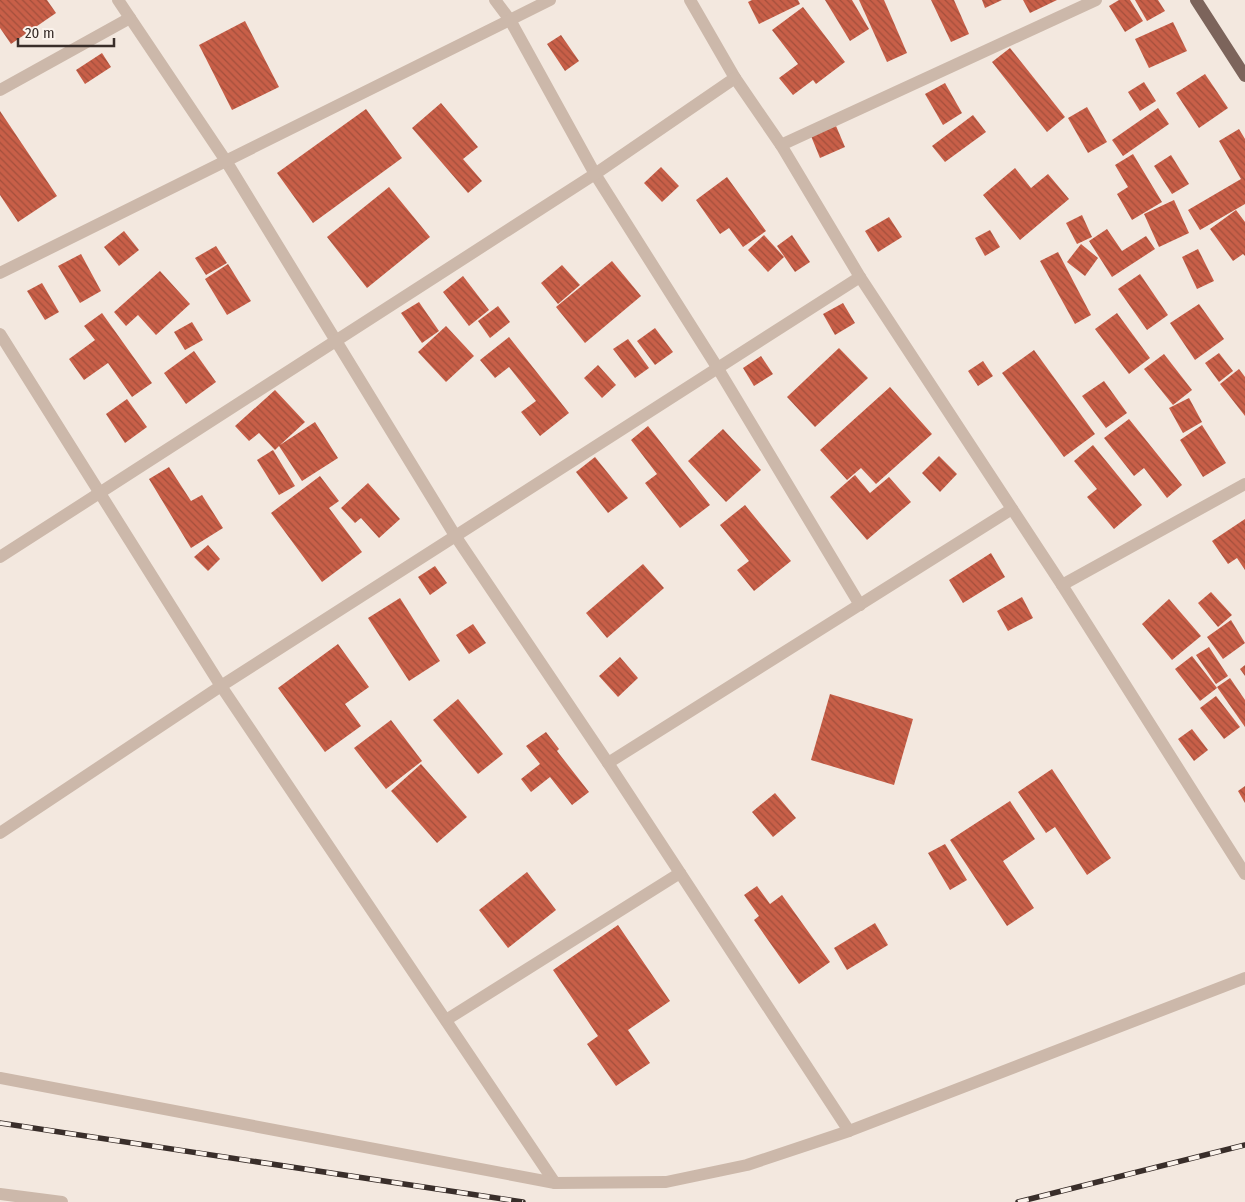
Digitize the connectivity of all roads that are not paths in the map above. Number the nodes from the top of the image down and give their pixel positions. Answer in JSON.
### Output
{"nodes":[{"id":1,"x":118,"y":0,"type":"edge"},
{"id":2,"x":495,"y":0,"type":"edge"},
{"id":3,"x":550,"y":0,"type":"edge"},
{"id":4,"x":690,"y":0,"type":"edge"},
{"id":5,"x":1096,"y":0,"type":"edge"},
{"id":6,"x":1196,"y":0,"type":"edge"},
{"id":7,"x":130,"y":18,"type":"junction"},
{"id":8,"x":510,"y":20,"type":"junction"},
{"id":9,"x":1245,"y":76,"type":"edge"},
{"id":10,"x":735,"y":78,"type":"junction"},
{"id":11,"x":0,"y":90,"type":"edge"},
{"id":12,"x":781,"y":144,"type":"junction"},
{"id":13,"x":226,"y":161,"type":"junction"},
{"id":14,"x":595,"y":174,"type":"junction"},
{"id":15,"x":0,"y":273,"type":"edge"},
{"id":16,"x":860,"y":277,"type":"junction"},
{"id":17,"x":0,"y":334,"type":"edge"},
{"id":18,"x":336,"y":340,"type":"junction"},
{"id":19,"x":717,"y":367,"type":"junction"},
{"id":20,"x":1245,"y":484,"type":"edge"},
{"id":21,"x":99,"y":491,"type":"junction"},
{"id":22,"x":1012,"y":509,"type":"junction"},
{"id":23,"x":456,"y":537,"type":"junction"},
{"id":24,"x":0,"y":557,"type":"edge"},
{"id":25,"x":1062,"y":585,"type":"junction"},
{"id":26,"x":860,"y":604,"type":"junction"},
{"id":27,"x":221,"y":686,"type":"junction"},
{"id":28,"x":608,"y":763,"type":"junction"},
{"id":29,"x":0,"y":833,"type":"edge"},
{"id":30,"x":680,"y":873,"type":"junction"},
{"id":31,"x":1245,"y":874,"type":"edge"},
{"id":32,"x":1245,"y":978,"type":"edge"},
{"id":33,"x":446,"y":1020,"type":"junction"},
{"id":34,"x":0,"y":1078,"type":"edge"},
{"id":35,"x":848,"y":1131,"type":"junction"},
{"id":36,"x":555,"y":1183,"type":"junction"},
{"id":37,"x":0,"y":1194,"type":"edge"},
{"id":38,"x":62,"y":1202,"type":"edge"}],
"edges":[{"from":1,"to":7,"type":"street"},
{"from":2,"to":8,"type":"street"},
{"from":3,"to":8,"type":"street"},
{"from":4,"to":10,"type":"street"},
{"from":5,"to":12,"type":"street"},
{"from":6,"to":9,"type":"main road"},
{"from":7,"to":11,"type":"street"},
{"from":7,"to":13,"type":"street"},
{"from":8,"to":13,"type":"street"},
{"from":8,"to":14,"type":"street"},
{"from":10,"to":12,"type":"street"},
{"from":10,"to":14,"type":"street"},
{"from":12,"to":16,"type":"street"},
{"from":13,"to":15,"type":"street"},
{"from":13,"to":18,"type":"street"},
{"from":14,"to":18,"type":"street"},
{"from":14,"to":19,"type":"street"},
{"from":16,"to":19,"type":"street"},
{"from":16,"to":22,"type":"street"},
{"from":17,"to":21,"type":"street"},
{"from":18,"to":21,"type":"street"},
{"from":18,"to":23,"type":"street"},
{"from":19,"to":23,"type":"street"},
{"from":19,"to":26,"type":"street"},
{"from":20,"to":25,"type":"street"},
{"from":21,"to":24,"type":"street"},
{"from":21,"to":27,"type":"street"},
{"from":22,"to":25,"type":"street"},
{"from":22,"to":26,"type":"street"},
{"from":23,"to":27,"type":"street"},
{"from":23,"to":28,"type":"street"},
{"from":25,"to":31,"type":"street"},
{"from":26,"to":28,"type":"street"},
{"from":27,"to":29,"type":"street"},
{"from":27,"to":33,"type":"street"},
{"from":28,"to":30,"type":"street"},
{"from":30,"to":33,"type":"street"},
{"from":30,"to":35,"type":"street"},
{"from":32,"to":35,"type":"street"},
{"from":33,"to":36,"type":"street"},
{"from":34,"to":36,"type":"street"},
{"from":35,"to":36,"type":"street"},
{"from":37,"to":38,"type":"street"}]}
